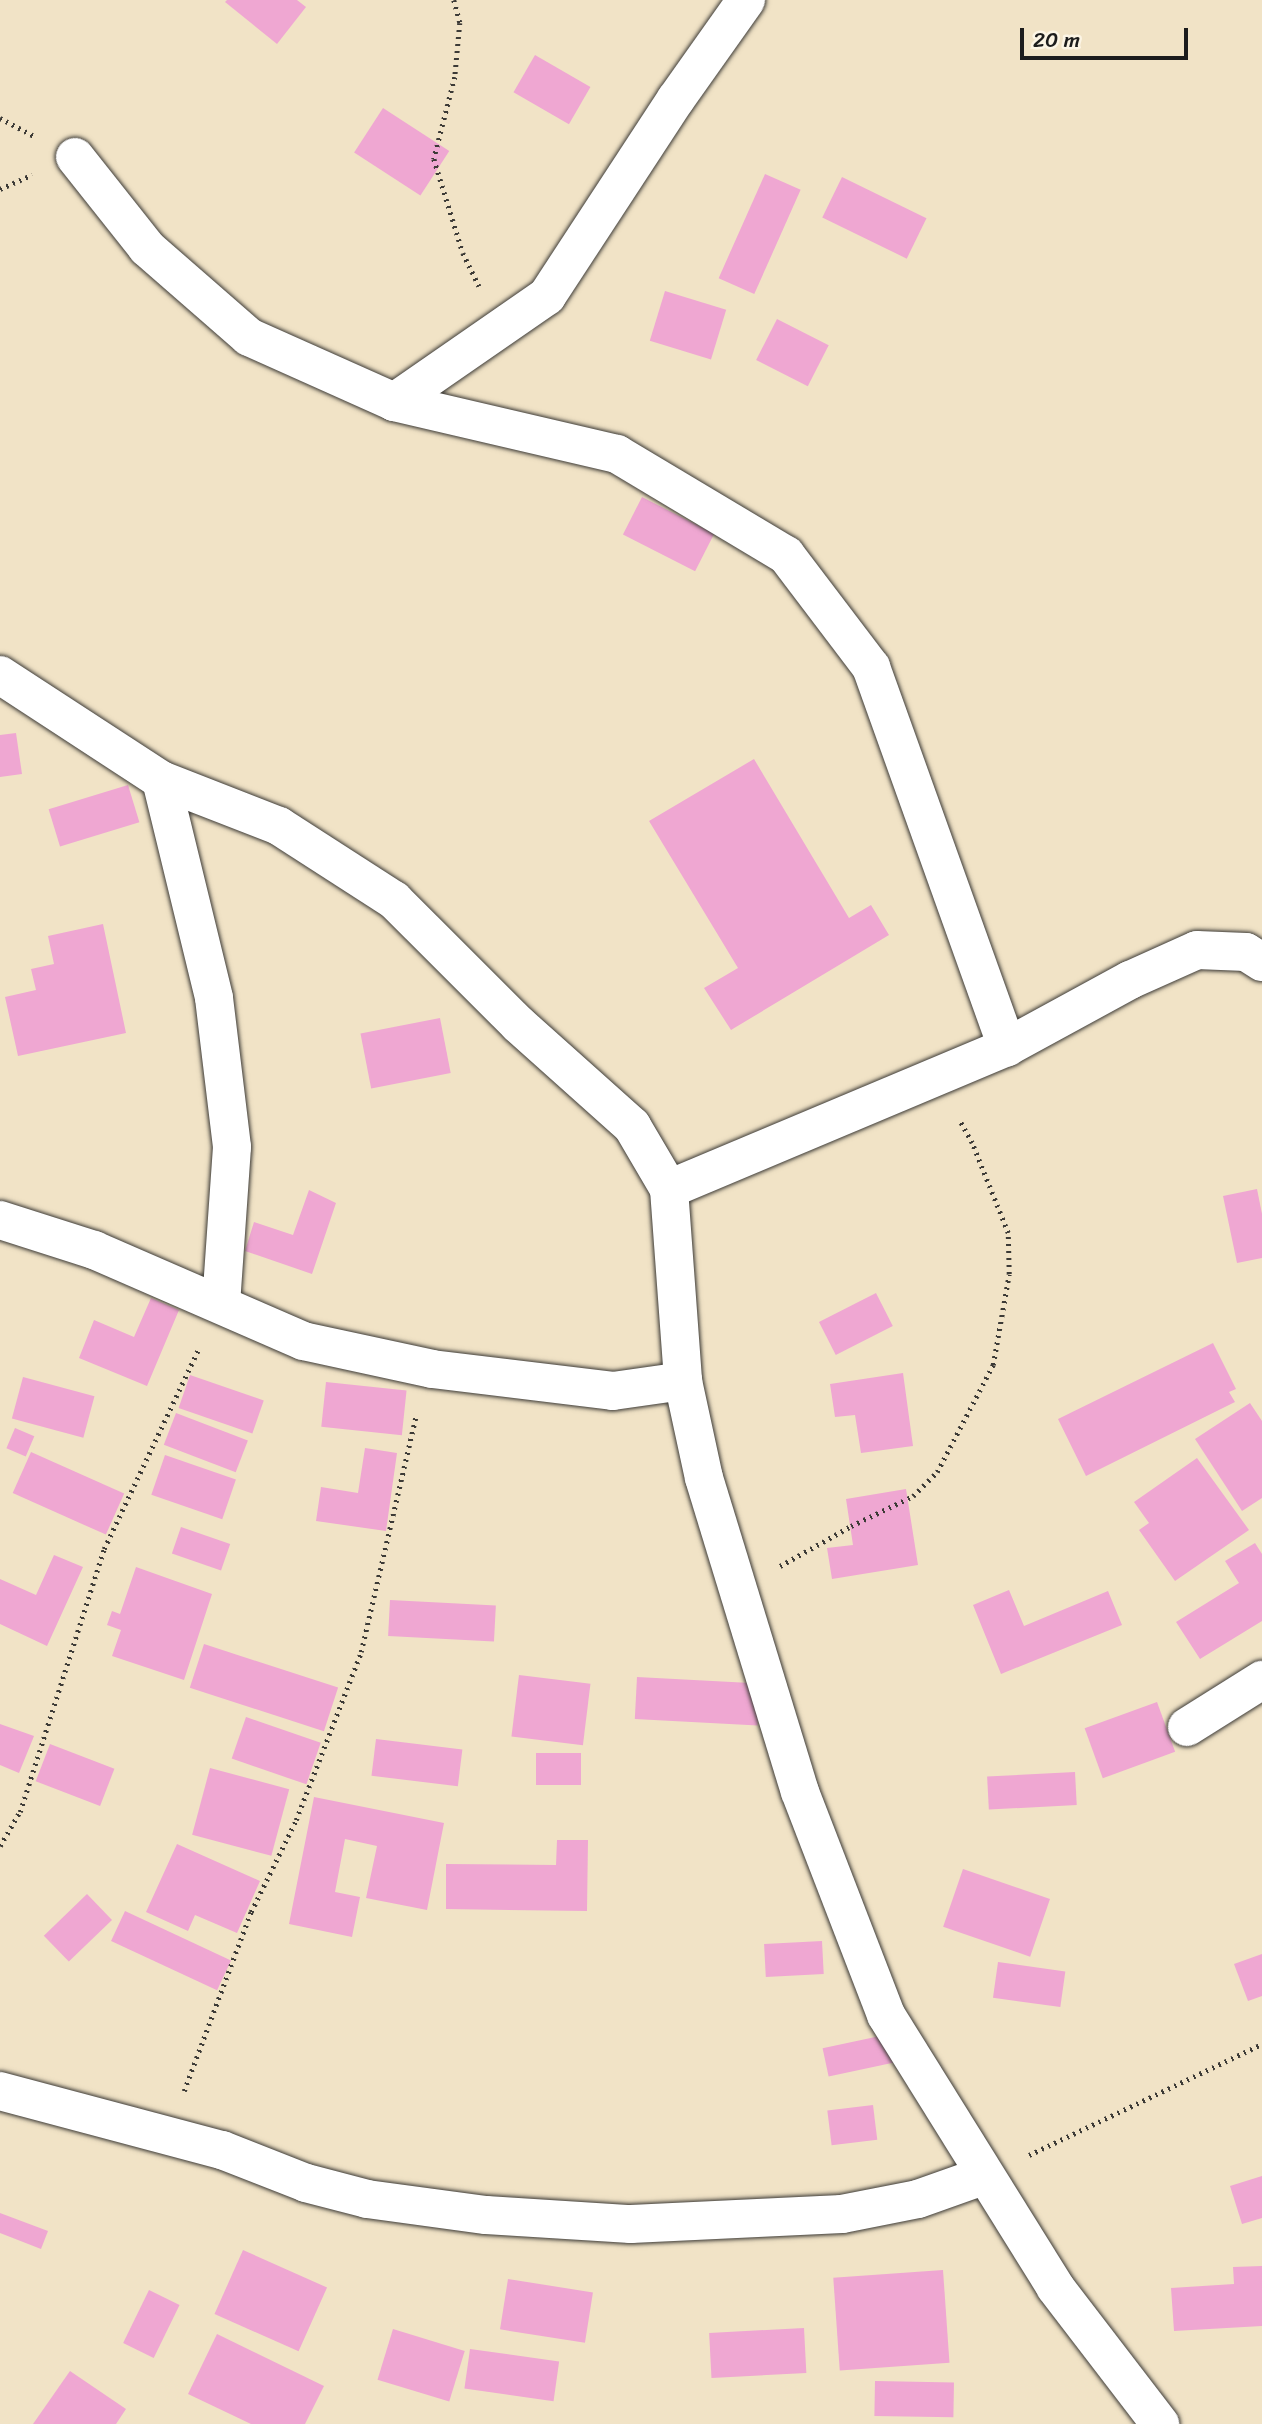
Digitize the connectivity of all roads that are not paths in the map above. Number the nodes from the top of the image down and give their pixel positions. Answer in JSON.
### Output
{"nodes":[{"id":1,"x":746,"y":0,"type":"edge"},
{"id":2,"x":75,"y":157,"type":"dead end"},
{"id":3,"x":394,"y":402,"type":"junction"},
{"id":4,"x":0,"y":675,"type":"edge"},
{"id":5,"x":161,"y":780,"type":"junction"},
{"id":6,"x":1262,"y":962,"type":"edge"},
{"id":7,"x":1007,"y":1047,"type":"junction"},
{"id":8,"x":669,"y":1189,"type":"junction"},
{"id":9,"x":0,"y":1220,"type":"edge"},
{"id":10,"x":221,"y":1303,"type":"junction"},
{"id":11,"x":683,"y":1381,"type":"junction"},
{"id":12,"x":1262,"y":1680,"type":"edge"},
{"id":13,"x":1187,"y":1727,"type":"dead end"},
{"id":14,"x":0,"y":2091,"type":"edge"},
{"id":15,"x":984,"y":2176,"type":"junction"},
{"id":16,"x":1160,"y":2424,"type":"edge"}],
"edges":[{"from":1,"to":3,"type":"street"},
{"from":2,"to":3,"type":"street"},
{"from":3,"to":7,"type":"street"},
{"from":4,"to":5,"type":"street"},
{"from":5,"to":8,"type":"street"},
{"from":5,"to":10,"type":"street"},
{"from":6,"to":7,"type":"street"},
{"from":7,"to":8,"type":"street"},
{"from":8,"to":11,"type":"street"},
{"from":9,"to":10,"type":"street"},
{"from":10,"to":11,"type":"street"},
{"from":11,"to":15,"type":"street"},
{"from":12,"to":13,"type":"street"},
{"from":14,"to":15,"type":"street"},
{"from":15,"to":16,"type":"street"}]}
